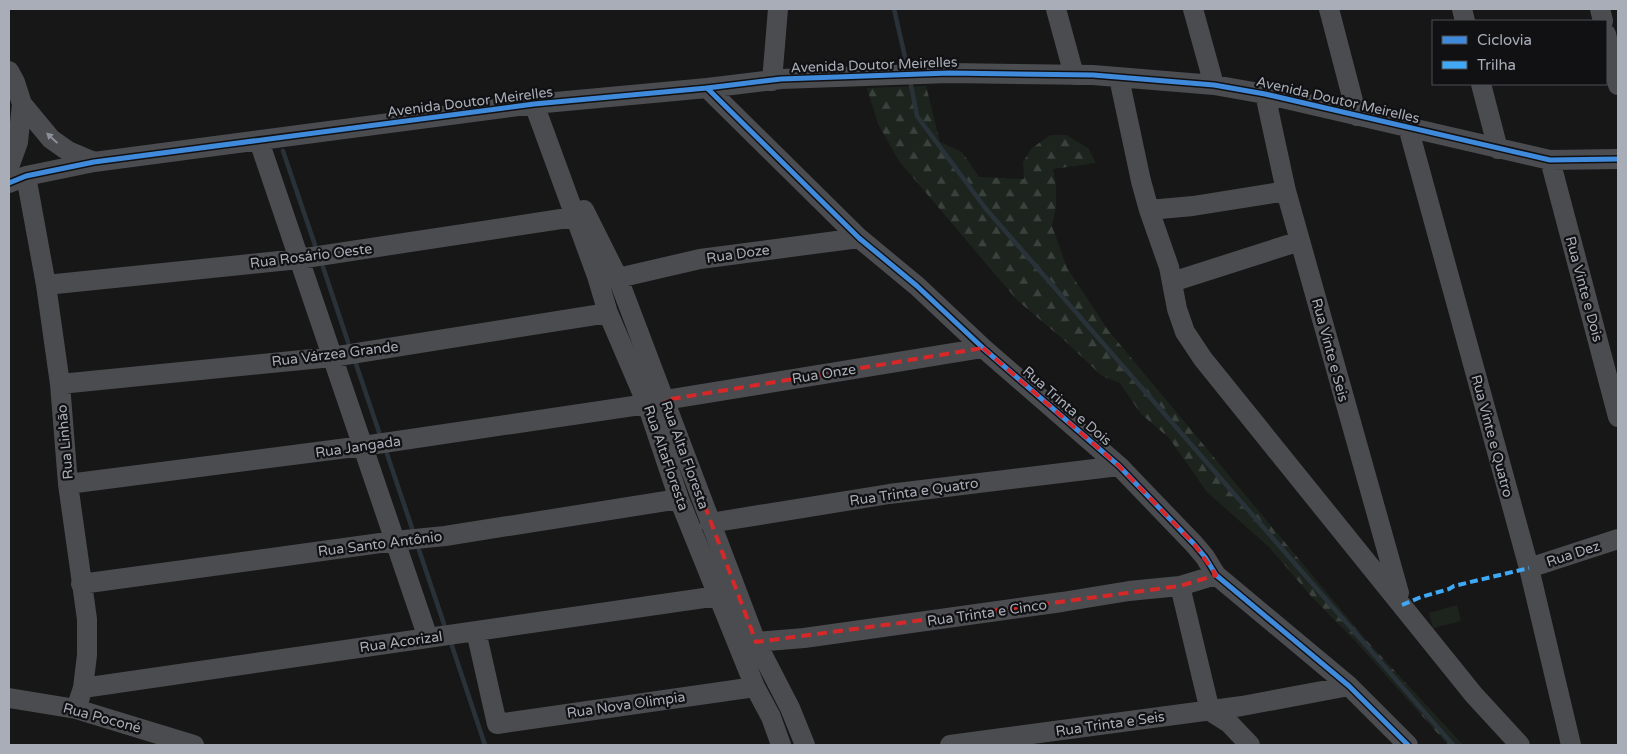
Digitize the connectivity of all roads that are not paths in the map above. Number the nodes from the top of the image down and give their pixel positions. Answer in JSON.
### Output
{"nodes":[{"id":1,"x":778,"y":9,"type":"edge"},
{"id":2,"x":1056,"y":9,"type":"edge"},
{"id":3,"x":1193,"y":9,"type":"edge"},
{"id":4,"x":1329,"y":9,"type":"edge"},
{"id":5,"x":1607,"y":38,"type":"edge"},
{"id":6,"x":9,"y":71,"type":"edge"},
{"id":7,"x":1074,"y":75,"type":"junction"},
{"id":8,"x":1119,"y":78,"type":"junction"},
{"id":9,"x":772,"y":80,"type":"junction"},
{"id":10,"x":1214,"y":85,"type":"junction"},
{"id":11,"x":1481,"y":85,"type":"edge"},
{"id":12,"x":1618,"y":85,"type":"edge"},
{"id":13,"x":707,"y":88,"type":"junction"},
{"id":14,"x":1265,"y":94,"type":"junction"},
{"id":15,"x":22,"y":104,"type":"junction"},
{"id":16,"x":534,"y":104,"type":"junction"},
{"id":17,"x":1357,"y":116,"type":"junction"},
{"id":18,"x":1408,"y":128,"type":"junction"},
{"id":19,"x":259,"y":141,"type":"junction"},
{"id":20,"x":1498,"y":149,"type":"junction"},
{"id":21,"x":1618,"y":159,"type":"edge"},
{"id":22,"x":1550,"y":160,"type":"junction"},
{"id":23,"x":94,"y":162,"type":"junction"},
{"id":24,"x":557,"y":168,"type":"junction"},
{"id":25,"x":14,"y":175,"type":"edge"},
{"id":26,"x":1286,"y":191,"type":"junction"},
{"id":27,"x":1149,"y":210,"type":"junction"},
{"id":28,"x":574,"y":217,"type":"junction"},
{"id":29,"x":859,"y":238,"type":"junction"},
{"id":30,"x":1300,"y":241,"type":"junction"},
{"id":31,"x":299,"y":259,"type":"junction"},
{"id":32,"x":618,"y":278,"type":"junction"},
{"id":33,"x":1172,"y":282,"type":"junction"},
{"id":34,"x":46,"y":285,"type":"junction"},
{"id":35,"x":608,"y":313,"type":"junction"},
{"id":36,"x":983,"y":348,"type":"junction"},
{"id":37,"x":332,"y":356,"type":"junction"},
{"id":38,"x":60,"y":384,"type":"junction"},
{"id":39,"x":656,"y":402,"type":"junction"},
{"id":40,"x":1618,"y":417,"type":"edge"},
{"id":41,"x":363,"y":446,"type":"junction"},
{"id":42,"x":1118,"y":466,"type":"junction"},
{"id":43,"x":68,"y":484,"type":"junction"},
{"id":44,"x":679,"y":500,"type":"junction"},
{"id":45,"x":710,"y":523,"type":"junction"},
{"id":46,"x":1618,"y":539,"type":"edge"},
{"id":47,"x":395,"y":541,"type":"junction"},
{"id":48,"x":1529,"y":568,"type":"junction"},
{"id":49,"x":1216,"y":575,"type":"junction"},
{"id":50,"x":81,"y":584,"type":"junction"},
{"id":51,"x":1180,"y":586,"type":"junction"},
{"id":52,"x":718,"y":596,"type":"junction"},
{"id":53,"x":1402,"y":605,"type":"junction"},
{"id":54,"x":476,"y":631,"type":"junction"},
{"id":55,"x":428,"y":638,"type":"junction"},
{"id":56,"x":756,"y":642,"type":"junction"},
{"id":57,"x":1349,"y":686,"type":"junction"},
{"id":58,"x":755,"y":687,"type":"junction"},
{"id":59,"x":83,"y":688,"type":"junction"},
{"id":60,"x":9,"y":698,"type":"edge"},
{"id":61,"x":790,"y":708,"type":"junction"},
{"id":62,"x":76,"y":709,"type":"junction"},
{"id":63,"x":1210,"y":711,"type":"junction"},
{"id":64,"x":771,"y":717,"type":"junction"},
{"id":65,"x":190,"y":744,"type":"edge"},
{"id":66,"x":781,"y":745,"type":"edge"},
{"id":67,"x":805,"y":745,"type":"edge"},
{"id":68,"x":950,"y":745,"type":"edge"},
{"id":69,"x":1250,"y":745,"type":"edge"},
{"id":70,"x":1408,"y":745,"type":"edge"},
{"id":71,"x":1520,"y":745,"type":"edge"},
{"id":72,"x":1571,"y":745,"type":"edge"}],
"edges":[{"from":1,"to":9,"type":"street"},
{"from":2,"to":7,"type":"street"},
{"from":3,"to":10,"type":"street"},
{"from":4,"to":17,"type":"street"},
{"from":5,"to":12,"type":"street"},
{"from":6,"to":15,"type":"street"},
{"from":7,"to":8,"type":"street","name":"Avenida Doutor Meirelles"},
{"from":7,"to":9,"type":"street","name":"Avenida Doutor Meirelles"},
{"from":8,"to":10,"type":"street","name":"Avenida Doutor Meirelles"},
{"from":8,"to":27,"type":"street"},
{"from":9,"to":13,"type":"street","name":"Avenida Doutor Meirelles"},
{"from":10,"to":14,"type":"street","name":"Avenida Doutor Meirelles"},
{"from":11,"to":20,"type":"street"},
{"from":13,"to":16,"type":"street","name":"Avenida Doutor Meirelles"},
{"from":13,"to":29,"type":"street","name":"Rua Trinta e Dois"},
{"from":14,"to":17,"type":"street","name":"Avenida Doutor Meirelles"},
{"from":14,"to":26,"type":"street","name":"Rua Vinte e Seis"},
{"from":23,"to":15,"type":"street","one_way":true},
{"from":15,"to":25,"type":"street"},
{"from":16,"to":19,"type":"street","name":"Avenida Doutor Meirelles"},
{"from":16,"to":24,"type":"street","name":"Rua AltaFloresta"},
{"from":17,"to":18,"type":"street","name":"Avenida Doutor Meirelles"},
{"from":18,"to":20,"type":"street","name":"Avenida Doutor Meirelles"},
{"from":18,"to":48,"type":"street","name":"Rua Vinte e Quatro"},
{"from":19,"to":23,"type":"street","name":"Avenida Doutor Meirelles"},
{"from":19,"to":31,"type":"street"},
{"from":20,"to":22,"type":"street","name":"Avenida Doutor Meirelles"},
{"from":21,"to":22,"type":"street","name":"Avenida Doutor Meirelles"},
{"from":22,"to":40,"type":"street","name":"Rua Vinte e Dois"},
{"from":23,"to":25,"type":"street","name":"Avenida Doutor Meirelles"},
{"from":24,"to":28,"type":"street","name":"Rua AltaFloresta"},
{"from":24,"to":32,"type":"street","name":"Rua Alta Floresta"},
{"from":25,"to":34,"type":"street","name":"Rua Linhão"},
{"from":26,"to":27,"type":"street"},
{"from":26,"to":30,"type":"street","name":"Rua Vinte e Seis"},
{"from":27,"to":33,"type":"street"},
{"from":28,"to":31,"type":"street","name":"Rua Rosário Oeste"},
{"from":28,"to":35,"type":"street","name":"Rua AltaFloresta"},
{"from":29,"to":32,"type":"street","name":"Rua Doze"},
{"from":29,"to":36,"type":"street","name":"Rua Trinta e Dois"},
{"from":30,"to":33,"type":"street"},
{"from":30,"to":53,"type":"street","name":"Rua Vinte e Seis"},
{"from":31,"to":34,"type":"street","name":"Rua Rosário Oeste"},
{"from":31,"to":37,"type":"street"},
{"from":32,"to":39,"type":"street","name":"Rua Alta Floresta"},
{"from":33,"to":53,"type":"street"},
{"from":34,"to":38,"type":"street","name":"Rua Linhão"},
{"from":35,"to":37,"type":"street","name":"Rua Várzea Grande"},
{"from":35,"to":39,"type":"street","name":"Rua AltaFloresta"},
{"from":36,"to":39,"type":"street","name":"Rua Onze"},
{"from":36,"to":42,"type":"street","name":"Rua Trinta e Dois"},
{"from":37,"to":38,"type":"street","name":"Rua Várzea Grande"},
{"from":37,"to":41,"type":"street"},
{"from":38,"to":43,"type":"street","name":"Rua Linhão"},
{"from":39,"to":41,"type":"street","name":"Rua Jangada"},
{"from":39,"to":44,"type":"street","name":"Rua AltaFloresta"},
{"from":39,"to":45,"type":"street","name":"Rua Alta Floresta"},
{"from":41,"to":43,"type":"street","name":"Rua Jangada"},
{"from":41,"to":47,"type":"street"},
{"from":42,"to":45,"type":"street","name":"Rua Trinta e Quatro"},
{"from":42,"to":49,"type":"street","name":"Rua Trinta e Dois"},
{"from":43,"to":50,"type":"street","name":"Rua Linhão"},
{"from":44,"to":47,"type":"street","name":"Rua Santo Antônio"},
{"from":44,"to":52,"type":"street","name":"Rua AltaFloresta"},
{"from":45,"to":56,"type":"street","name":"Rua Alta Floresta"},
{"from":46,"to":48,"type":"street","name":"Rua Dez"},
{"from":47,"to":50,"type":"street","name":"Rua Santo Antônio"},
{"from":47,"to":55,"type":"street"},
{"from":48,"to":72,"type":"street","name":"Rua Vinte e Quatro"},
{"from":49,"to":51,"type":"street","name":"Rua Trinta e Cinco"},
{"from":49,"to":57,"type":"street","name":"Rua Trinta e Dois"},
{"from":50,"to":59,"type":"street","name":"Rua Linhão"},
{"from":51,"to":56,"type":"street","name":"Rua Trinta e Cinco"},
{"from":51,"to":63,"type":"street"},
{"from":52,"to":54,"type":"street","name":"Rua Acorizal"},
{"from":52,"to":58,"type":"street","name":"Rua AltaFloresta"},
{"from":53,"to":71,"type":"street"},
{"from":54,"to":55,"type":"street","name":"Rua Acorizal"},
{"from":54,"to":58,"type":"street","name":"Rua Nova Olimpia"},
{"from":55,"to":59,"type":"street","name":"Rua Acorizal"},
{"from":56,"to":61,"type":"street","name":"Rua Alta Floresta"},
{"from":57,"to":63,"type":"street"},
{"from":57,"to":70,"type":"street","name":"Rua Trinta e Dois"},
{"from":58,"to":64,"type":"street","name":"Rua AltaFloresta"},
{"from":59,"to":62,"type":"street","name":"Rua Linhão"},
{"from":60,"to":62,"type":"street","name":"Rua Poconé"},
{"from":61,"to":64,"type":"street"},
{"from":61,"to":67,"type":"street","name":"Rua Alta Floresta"},
{"from":62,"to":65,"type":"street","name":"Rua Poconé"},
{"from":63,"to":68,"type":"street","name":"Rua Trinta e Seis"},
{"from":63,"to":69,"type":"street"},
{"from":64,"to":66,"type":"street","name":"Rua AltaFloresta"}]}
